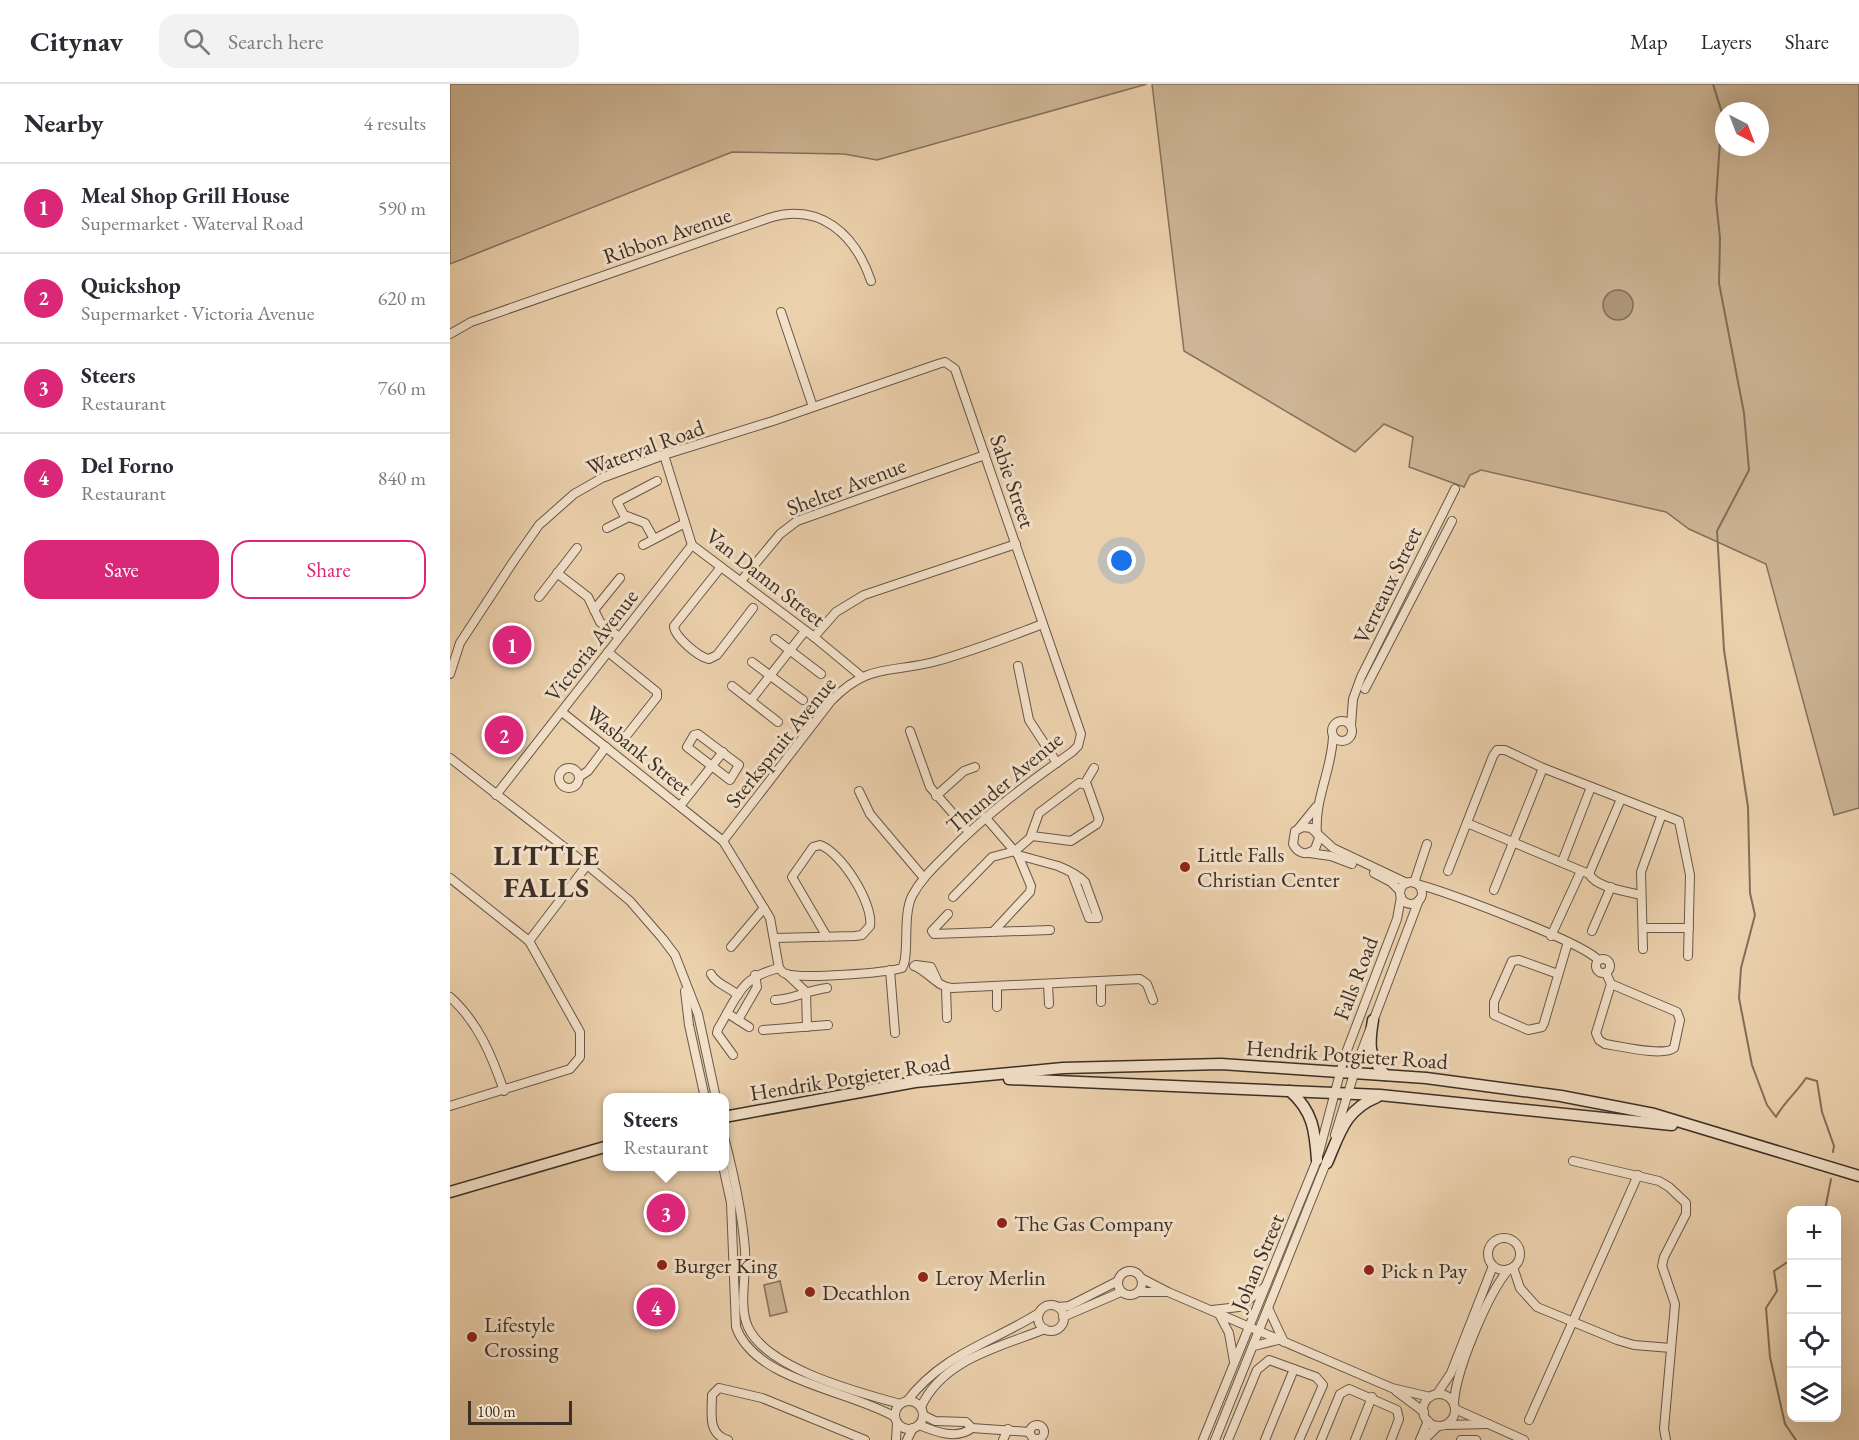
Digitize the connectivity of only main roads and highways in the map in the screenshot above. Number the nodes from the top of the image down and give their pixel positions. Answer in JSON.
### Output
{"nodes":[{"id":1,"x":1373,"y":1020,"type":"road end"},
{"id":2,"x":1385,"y":1075,"type":"junction"},
{"id":3,"x":982,"y":1078,"type":"junction"},
{"id":4,"x":1290,"y":1092,"type":"junction"},
{"id":5,"x":1380,"y":1095,"type":"junction"},
{"id":6,"x":729,"y":1116,"type":"edge"},
{"id":7,"x":1705,"y":1129,"type":"junction"},
{"id":8,"x":603,"y":1147,"type":"edge"},
{"id":9,"x":1859,"y":1176,"type":"edge"},
{"id":10,"x":450,"y":1192,"type":"edge"}],
"edges":[{"from":1,"to":2,"type":"main road"},
{"from":2,"to":3,"type":"main road","name":"Hendrik Potgieter Road"},
{"from":2,"to":7,"type":"main road","name":"Hendrik Potgieter Road"},
{"from":3,"to":4,"type":"main road","name":"Hendrik Potgieter Road"},
{"from":3,"to":6,"type":"main road","name":"Hendrik Potgieter Road"},
{"from":4,"to":5,"type":"main road","name":"Hendrik Potgieter Road"},
{"from":4,"to":5,"type":"main road"},
{"from":5,"to":7,"type":"main road","name":"Hendrik Potgieter Road"},
{"from":7,"to":9,"type":"main road","name":"Hendrik Potgieter Road"},
{"from":8,"to":10,"type":"main road"}]}
